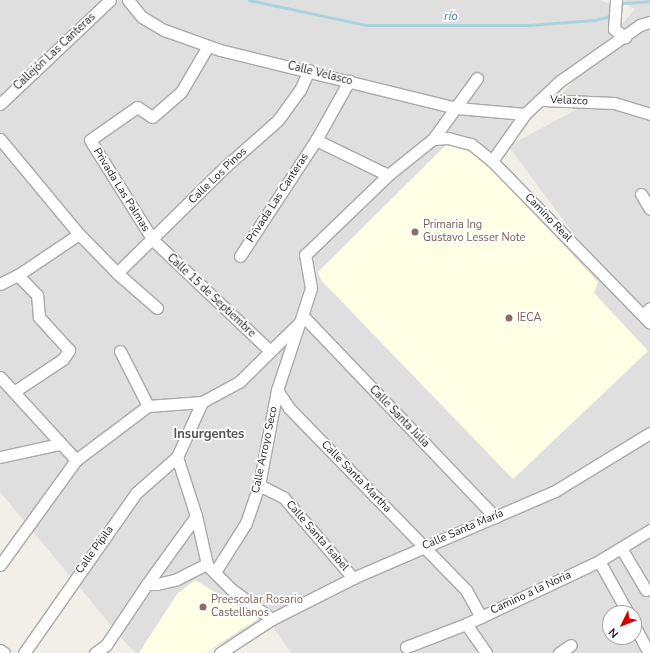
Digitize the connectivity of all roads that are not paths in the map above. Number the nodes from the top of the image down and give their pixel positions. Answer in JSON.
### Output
{"nodes":[{"id":1,"x":110,"y":0,"type":"edge"},
{"id":2,"x":128,"y":0,"type":"edge"},
{"id":3,"x":616,"y":0,"type":"edge"},
{"id":4,"x":650,"y":22,"type":"edge"},
{"id":5,"x":625,"y":37,"type":"junction"},
{"id":6,"x":208,"y":46,"type":"junction"},
{"id":7,"x":309,"y":70,"type":"junction"},
{"id":8,"x":477,"y":78,"type":"dead end"},
{"id":9,"x":349,"y":81,"type":"junction"},
{"id":10,"x":543,"y":100,"type":"junction"},
{"id":11,"x":0,"y":104,"type":"edge"},
{"id":12,"x":457,"y":108,"type":"junction"},
{"id":13,"x":526,"y":114,"type":"junction"},
{"id":14,"x":650,"y":114,"type":"edge"},
{"id":15,"x":433,"y":139,"type":"junction"},
{"id":16,"x":0,"y":140,"type":"edge"},
{"id":17,"x":316,"y":140,"type":"junction"},
{"id":18,"x":492,"y":161,"type":"junction"},
{"id":19,"x":388,"y":175,"type":"junction"},
{"id":20,"x":641,"y":194,"type":"dead end"},
{"id":21,"x":650,"y":209,"type":"edge"},
{"id":22,"x":79,"y":234,"type":"junction"},
{"id":23,"x":153,"y":240,"type":"junction"},
{"id":24,"x":240,"y":256,"type":"dead end"},
{"id":25,"x":117,"y":273,"type":"junction"},
{"id":26,"x":18,"y":275,"type":"junction"},
{"id":27,"x":0,"y":284,"type":"edge"},
{"id":28,"x":157,"y":308,"type":"dead end"},
{"id":29,"x":648,"y":315,"type":"edge"},
{"id":30,"x":302,"y":320,"type":"junction"},
{"id":31,"x":120,"y":351,"type":"dead end"},
{"id":32,"x":270,"y":351,"type":"junction"},
{"id":33,"x":0,"y":377,"type":"edge"},
{"id":34,"x":277,"y":390,"type":"junction"},
{"id":35,"x":15,"y":391,"type":"junction"},
{"id":36,"x":202,"y":402,"type":"junction"},
{"id":37,"x":148,"y":406,"type":"junction"},
{"id":38,"x":289,"y":408,"type":"junction"},
{"id":39,"x":273,"y":414,"type":"junction"},
{"id":40,"x":650,"y":433,"type":"edge"},
{"id":41,"x":59,"y":444,"type":"junction"},
{"id":42,"x":0,"y":457,"type":"edge"},
{"id":43,"x":177,"y":457,"type":"junction"},
{"id":44,"x":76,"y":460,"type":"junction"},
{"id":45,"x":259,"y":484,"type":"junction"},
{"id":46,"x":196,"y":516,"type":"junction"},
{"id":47,"x":495,"y":517,"type":"junction"},
{"id":48,"x":650,"y":530,"type":"edge"},
{"id":49,"x":424,"y":546,"type":"junction"},
{"id":50,"x":620,"y":548,"type":"junction"},
{"id":51,"x":599,"y":561,"type":"junction"},
{"id":52,"x":206,"y":564,"type":"junction"},
{"id":53,"x":0,"y":565,"type":"edge"},
{"id":54,"x":215,"y":572,"type":"junction"},
{"id":55,"x":353,"y":578,"type":"junction"},
{"id":56,"x":147,"y":584,"type":"junction"},
{"id":57,"x":646,"y":590,"type":"dead end"},
{"id":58,"x":624,"y":605,"type":"edge"},
{"id":59,"x":481,"y":616,"type":"junction"},
{"id":60,"x":272,"y":619,"type":"junction"},
{"id":61,"x":466,"y":624,"type":"junction"},
{"id":62,"x":642,"y":640,"type":"edge"},
{"id":63,"x":571,"y":645,"type":"dead end"},
{"id":64,"x":406,"y":647,"type":"dead end"},
{"id":65,"x":0,"y":650,"type":"edge"},
{"id":66,"x":4,"y":653,"type":"edge"},
{"id":67,"x":24,"y":653,"type":"edge"},
{"id":68,"x":95,"y":653,"type":"edge"},
{"id":69,"x":220,"y":653,"type":"edge"},
{"id":70,"x":486,"y":653,"type":"edge"},
{"id":71,"x":559,"y":653,"type":"edge"},
{"id":72,"x":649,"y":653,"type":"edge"}],
"edges":[{"from":1,"to":11,"type":"street","name":"Callejón Las Canteras"},
{"from":2,"to":6,"type":"street","name":"Calle Velasco"},
{"from":3,"to":5,"type":"street"},
{"from":4,"to":5,"type":"street"},
{"from":5,"to":10,"type":"street"},
{"from":6,"to":7,"type":"street","name":"Calle Velasco"},
{"from":6,"to":23,"type":"street","name":"Privada Las Palmas"},
{"from":7,"to":9,"type":"street","name":"Calle Velasco"},
{"from":7,"to":23,"type":"street","name":"Calle Los Pinos"},
{"from":8,"to":12,"type":"street"},
{"from":9,"to":12,"type":"street","name":"Calle Velasco"},
{"from":9,"to":17,"type":"street","name":"Privada Las Canteras"},
{"from":10,"to":13,"type":"street","name":"Velazco"},
{"from":10,"to":14,"type":"street","name":"Velazco"},
{"from":12,"to":13,"type":"street","name":"Calle Velasco"},
{"from":12,"to":15,"type":"street"},
{"from":13,"to":18,"type":"street","name":"Velazco"},
{"from":15,"to":18,"type":"street","name":"Camino Real"},
{"from":15,"to":19,"type":"street"},
{"from":16,"to":22,"type":"street"},
{"from":17,"to":19,"type":"street"},
{"from":17,"to":24,"type":"street","name":"Privada Las Canteras"},
{"from":18,"to":29,"type":"street","name":"Camino Real"},
{"from":19,"to":30,"type":"street"},
{"from":20,"to":21,"type":"street"},
{"from":22,"to":25,"type":"street"},
{"from":22,"to":26,"type":"street"},
{"from":23,"to":25,"type":"street","name":"Calle Los Pinos"},
{"from":23,"to":32,"type":"street","name":"Calle 15 de Septiembre"},
{"from":25,"to":28,"type":"street"},
{"from":26,"to":27,"type":"street"},
{"from":26,"to":35,"type":"street"},
{"from":30,"to":32,"type":"street"},
{"from":30,"to":34,"type":"street","name":"Calle Arroyo Seco"},
{"from":30,"to":47,"type":"street","name":"Calle Santa Julia"},
{"from":31,"to":37,"type":"street"},
{"from":32,"to":36,"type":"street"},
{"from":33,"to":35,"type":"street"},
{"from":34,"to":38,"type":"street","name":"Calle Santa Martha"},
{"from":34,"to":39,"type":"street","name":"Calle Arroyo Seco"},
{"from":35,"to":41,"type":"street"},
{"from":36,"to":37,"type":"street"},
{"from":36,"to":43,"type":"street"},
{"from":37,"to":44,"type":"street"},
{"from":38,"to":39,"type":"street"},
{"from":38,"to":49,"type":"street","name":"Calle Santa Martha"},
{"from":39,"to":45,"type":"street","name":"Calle Arroyo Seco"},
{"from":40,"to":47,"type":"street","name":"Calle Santa María"},
{"from":41,"to":42,"type":"street"},
{"from":41,"to":44,"type":"street"},
{"from":43,"to":46,"type":"street"},
{"from":43,"to":67,"type":"street","name":"Calle Pípila"},
{"from":44,"to":53,"type":"street"},
{"from":45,"to":54,"type":"street","name":"Calle Arroyo Seco"},
{"from":45,"to":55,"type":"street","name":"Calle Santa Isabel"},
{"from":46,"to":52,"type":"street"},
{"from":46,"to":56,"type":"street"},
{"from":47,"to":49,"type":"street","name":"Calle Santa María"},
{"from":48,"to":50,"type":"street","name":"Camino a la Noria"},
{"from":49,"to":55,"type":"street","name":"Calle Santa María"},
{"from":49,"to":59,"type":"street","name":"Calle Santa Martha"},
{"from":50,"to":51,"type":"street","name":"Camino a la Noria"},
{"from":50,"to":57,"type":"street"},
{"from":51,"to":58,"type":"street"},
{"from":51,"to":59,"type":"street","name":"Camino a la Noria"},
{"from":52,"to":54,"type":"street"},
{"from":52,"to":56,"type":"street"},
{"from":54,"to":60,"type":"street"},
{"from":55,"to":60,"type":"street","name":"Calle Santa María"},
{"from":56,"to":68,"type":"street"},
{"from":59,"to":61,"type":"street","name":"Camino a la Noria"},
{"from":60,"to":69,"type":"street","name":"Calle Santa María"},
{"from":61,"to":64,"type":"street","name":"Camino a la Noria"},
{"from":61,"to":70,"type":"street"},
{"from":62,"to":72,"type":"street"},
{"from":63,"to":71,"type":"street"},
{"from":65,"to":66,"type":"street"}]}
